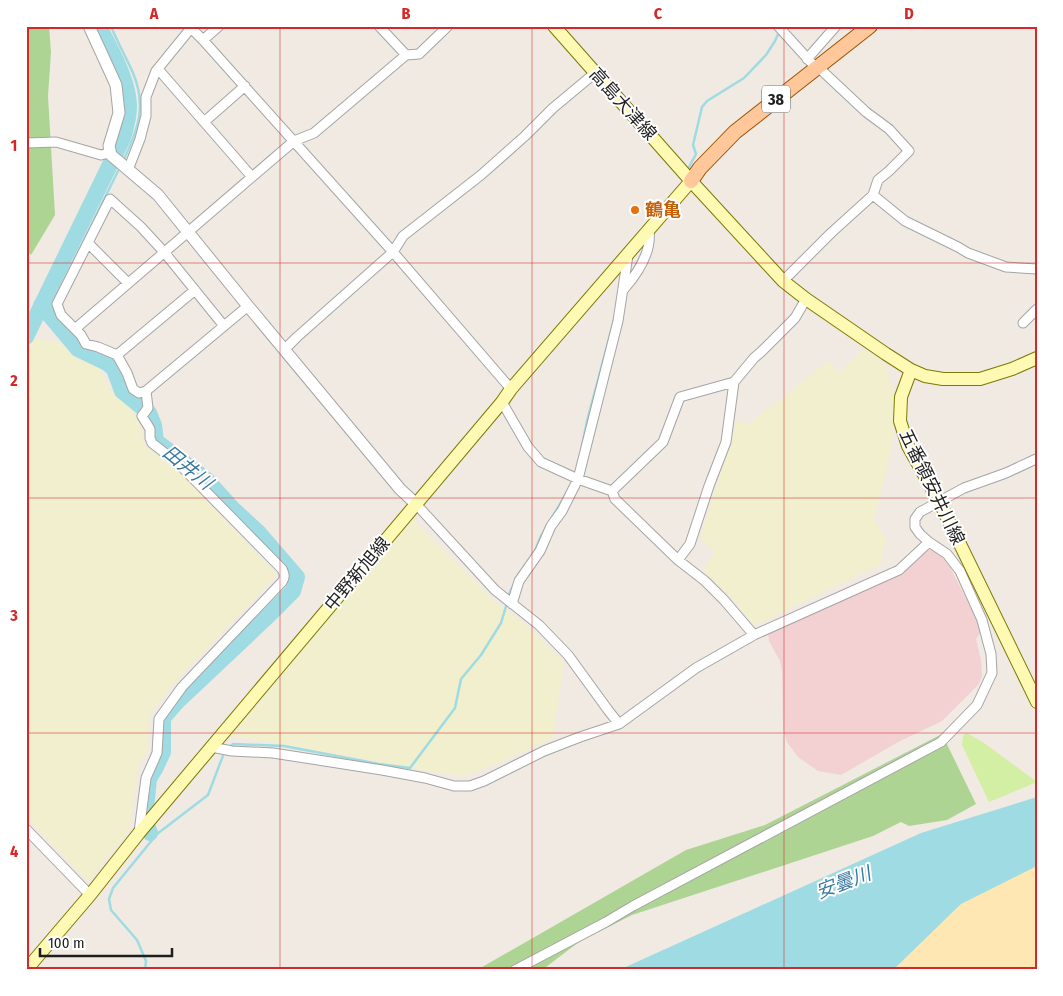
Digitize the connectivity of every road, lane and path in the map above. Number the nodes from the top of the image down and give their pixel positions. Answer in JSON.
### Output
{"nodes":[{"id":1,"x":89,"y":26,"type":"edge"},
{"id":2,"x":219,"y":26,"type":"edge"},
{"id":3,"x":379,"y":26,"type":"edge"},
{"id":4,"x":448,"y":26,"type":"edge"},
{"id":5,"x":554,"y":26,"type":"edge"},
{"id":6,"x":836,"y":26,"type":"edge"},
{"id":7,"x":190,"y":27,"type":"edge"},
{"id":8,"x":780,"y":29,"type":"edge"},
{"id":9,"x":862,"y":29,"type":"edge"},
{"id":10,"x":203,"y":40,"type":"junction"},
{"id":11,"x":406,"y":54,"type":"junction"},
{"id":12,"x":814,"y":65,"type":"junction"},
{"id":13,"x":158,"y":69,"type":"junction"},
{"id":14,"x":595,"y":73,"type":"junction"},
{"id":15,"x":245,"y":86,"type":"junction"},
{"id":16,"x":204,"y":122,"type":"junction"},
{"id":17,"x":294,"y":140,"type":"junction"},
{"id":18,"x":26,"y":143,"type":"edge"},
{"id":19,"x":109,"y":152,"type":"junction"},
{"id":20,"x":128,"y":170,"type":"junction"},
{"id":21,"x":252,"y":177,"type":"junction"},
{"id":22,"x":691,"y":180,"type":"junction"},
{"id":23,"x":873,"y":195,"type":"junction"},
{"id":24,"x":649,"y":230,"type":"junction"},
{"id":25,"x":188,"y":232,"type":"junction"},
{"id":26,"x":88,"y":243,"type":"junction"},
{"id":27,"x":164,"y":252,"type":"junction"},
{"id":28,"x":393,"y":252,"type":"junction"},
{"id":29,"x":628,"y":253,"type":"junction"},
{"id":30,"x":1037,"y":269,"type":"edge"},
{"id":31,"x":783,"y":281,"type":"junction"},
{"id":32,"x":128,"y":283,"type":"junction"},
{"id":33,"x":195,"y":290,"type":"junction"},
{"id":34,"x":623,"y":290,"type":"junction"},
{"id":35,"x":806,"y":299,"type":"junction"},
{"id":36,"x":248,"y":306,"type":"junction"},
{"id":37,"x":1037,"y":309,"type":"edge"},
{"id":38,"x":1023,"y":323,"type":"dead end"},
{"id":39,"x":224,"y":326,"type":"junction"},
{"id":40,"x":75,"y":329,"type":"junction"},
{"id":41,"x":285,"y":349,"type":"junction"},
{"id":42,"x":117,"y":355,"type":"junction"},
{"id":43,"x":1037,"y":358,"type":"edge"},
{"id":44,"x":911,"y":370,"type":"junction"},
{"id":45,"x":734,"y":382,"type":"junction"},
{"id":46,"x":511,"y":389,"type":"junction"},
{"id":47,"x":146,"y":391,"type":"junction"},
{"id":48,"x":502,"y":402,"type":"junction"},
{"id":49,"x":1036,"y":459,"type":"edge"},
{"id":50,"x":578,"y":480,"type":"junction"},
{"id":51,"x":612,"y":491,"type":"junction"},
{"id":52,"x":939,"y":501,"type":"junction"},
{"id":53,"x":416,"y":504,"type":"junction"},
{"id":54,"x":930,"y":542,"type":"junction"},
{"id":55,"x":678,"y":560,"type":"junction"},
{"id":56,"x":512,"y":604,"type":"junction"},
{"id":57,"x":754,"y":636,"type":"junction"},
{"id":58,"x":1037,"y":702,"type":"edge"},
{"id":59,"x":620,"y":724,"type":"junction"},
{"id":60,"x":211,"y":747,"type":"junction"},
{"id":61,"x":26,"y":829,"type":"edge"},
{"id":62,"x":139,"y":833,"type":"junction"},
{"id":63,"x":90,"y":895,"type":"junction"},
{"id":64,"x":26,"y":970,"type":"edge"},
{"id":65,"x":516,"y":970,"type":"edge"}],
"edges":[{"from":1,"to":19,"type":"street"},
{"from":2,"to":10,"type":"street"},
{"from":3,"to":11,"type":"street"},
{"from":4,"to":11,"type":"street"},
{"from":5,"to":14,"type":"main road","name":"高島大津線"},
{"from":6,"to":12,"type":"street"},
{"from":7,"to":10,"type":"street"},
{"from":7,"to":13,"type":"street"},
{"from":8,"to":12,"type":"street"},
{"from":9,"to":12,"type":"main road","number":"38"},
{"from":10,"to":15,"type":"street"},
{"from":11,"to":17,"type":"street"},
{"from":12,"to":22,"type":"main road","number":"38"},
{"from":12,"to":23,"type":"street"},
{"from":13,"to":16,"type":"street"},
{"from":13,"to":20,"type":"street"},
{"from":14,"to":22,"type":"main road","name":"高島大津線"},
{"from":14,"to":28,"type":"street"},
{"from":15,"to":16,"type":"street"},
{"from":15,"to":17,"type":"street"},
{"from":16,"to":21,"type":"street"},
{"from":17,"to":21,"type":"street"},
{"from":17,"to":28,"type":"street"},
{"from":18,"to":19,"type":"street"},
{"from":19,"to":20,"type":"street"},
{"from":20,"to":25,"type":"street"},
{"from":21,"to":25,"type":"street"},
{"from":22,"to":24,"type":"main road","name":"中野新旭線"},
{"from":22,"to":31,"type":"main road"},
{"from":23,"to":30,"type":"street"},
{"from":23,"to":31,"type":"street"},
{"from":24,"to":29,"type":"main road","name":"中野新旭線"},
{"from":24,"to":34,"type":"street"},
{"from":25,"to":27,"type":"street"},
{"from":25,"to":36,"type":"street"},
{"from":26,"to":27,"type":"street"},
{"from":26,"to":32,"type":"street"},
{"from":26,"to":40,"type":"street"},
{"from":27,"to":32,"type":"street"},
{"from":27,"to":33,"type":"street"},
{"from":28,"to":41,"type":"street"},
{"from":28,"to":46,"type":"street"},
{"from":29,"to":34,"type":"street"},
{"from":29,"to":46,"type":"main road","name":"中野新旭線"},
{"from":31,"to":35,"type":"main road"},
{"from":32,"to":40,"type":"street"},
{"from":33,"to":39,"type":"street"},
{"from":33,"to":42,"type":"street"},
{"from":34,"to":50,"type":"street"},
{"from":35,"to":44,"type":"main road"},
{"from":35,"to":45,"type":"street"},
{"from":36,"to":39,"type":"street"},
{"from":36,"to":41,"type":"street"},
{"from":37,"to":38,"type":"street"},
{"from":39,"to":47,"type":"street"},
{"from":40,"to":42,"type":"street"},
{"from":41,"to":53,"type":"street"},
{"from":42,"to":47,"type":"street"},
{"from":43,"to":44,"type":"main road"},
{"from":44,"to":52,"type":"main road","name":"五番領安井川線"},
{"from":45,"to":51,"type":"street"},
{"from":45,"to":55,"type":"street"},
{"from":46,"to":48,"type":"main road","name":"中野新旭線"},
{"from":47,"to":62,"type":"street"},
{"from":48,"to":50,"type":"street"},
{"from":48,"to":53,"type":"main road","name":"中野新旭線"},
{"from":49,"to":52,"type":"street"},
{"from":50,"to":51,"type":"street"},
{"from":50,"to":56,"type":"street"},
{"from":51,"to":55,"type":"street"},
{"from":52,"to":54,"type":"street"},
{"from":52,"to":58,"type":"main road","name":"五番領安井川線"},
{"from":53,"to":56,"type":"street"},
{"from":53,"to":60,"type":"main road","name":"中野新旭線"},
{"from":54,"to":57,"type":"street"},
{"from":54,"to":65,"type":"street"},
{"from":55,"to":57,"type":"street"},
{"from":56,"to":59,"type":"street"},
{"from":57,"to":59,"type":"street"},
{"from":59,"to":60,"type":"street"},
{"from":60,"to":62,"type":"main road","name":"中野新旭線"},
{"from":61,"to":63,"type":"street"},
{"from":62,"to":63,"type":"main road","name":"中野新旭線"},
{"from":63,"to":64,"type":"main road","name":"中野新旭線"}]}
